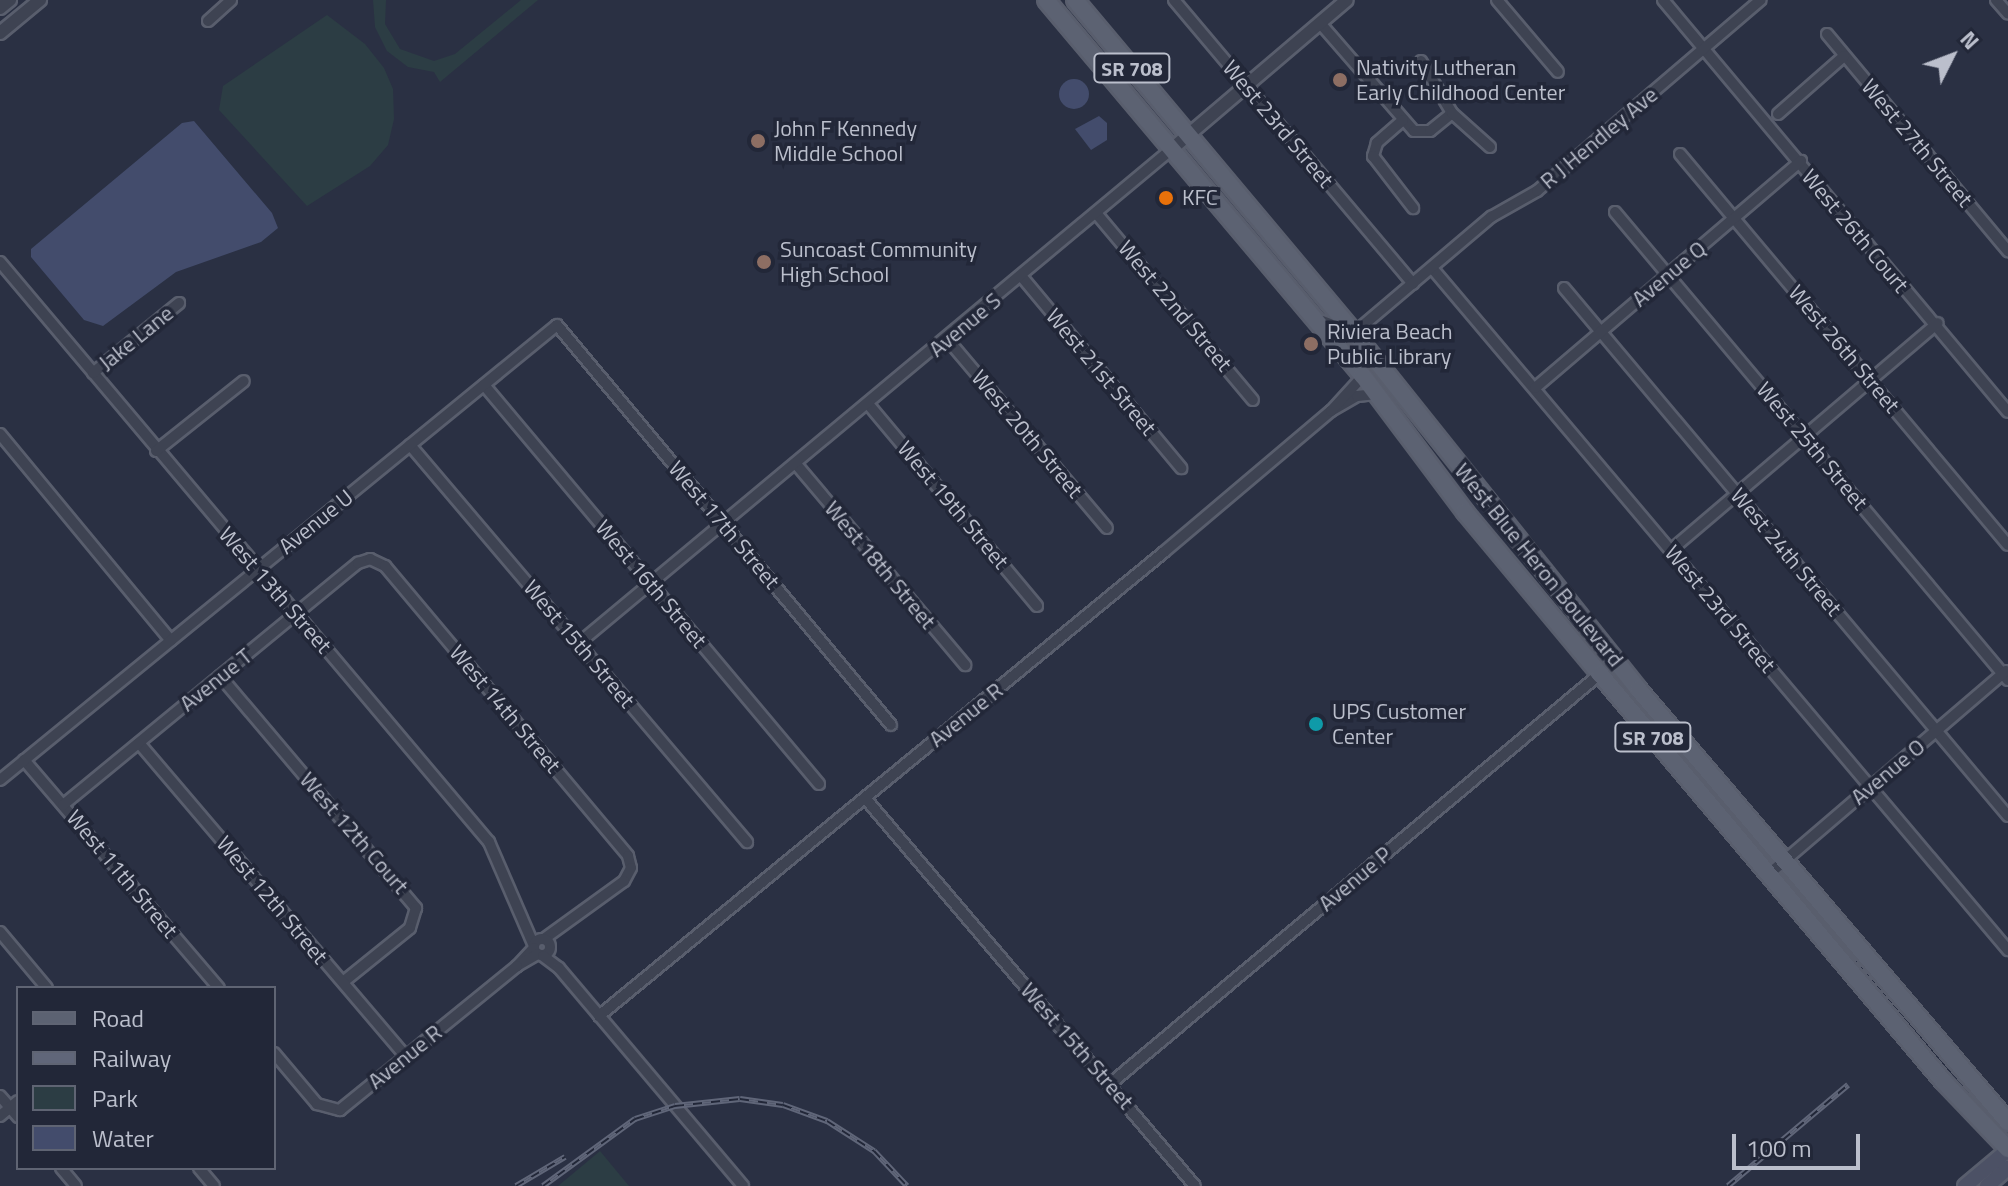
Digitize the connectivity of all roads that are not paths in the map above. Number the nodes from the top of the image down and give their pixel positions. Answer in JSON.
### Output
{"nodes":[{"id":1,"x":10,"y":0,"type":"edge"},
{"id":2,"x":40,"y":0,"type":"edge"},
{"id":3,"x":231,"y":0,"type":"edge"},
{"id":4,"x":1046,"y":0,"type":"edge"},
{"id":5,"x":1075,"y":0,"type":"edge"},
{"id":6,"x":1174,"y":0,"type":"edge"},
{"id":7,"x":1346,"y":0,"type":"edge"},
{"id":8,"x":1497,"y":0,"type":"edge"},
{"id":9,"x":1663,"y":0,"type":"edge"},
{"id":10,"x":1761,"y":0,"type":"edge"},
{"id":11,"x":1996,"y":0,"type":"edge"},
{"id":12,"x":0,"y":8,"type":"edge"},
{"id":13,"x":2008,"y":14,"type":"edge"},
{"id":14,"x":208,"y":21,"type":"dead end"},
{"id":15,"x":1320,"y":23,"type":"junction"},
{"id":16,"x":0,"y":33,"type":"edge"},
{"id":17,"x":1827,"y":34,"type":"dead end"},
{"id":18,"x":1705,"y":48,"type":"junction"},
{"id":19,"x":1844,"y":56,"type":"junction"},
{"id":20,"x":1421,"y":61,"type":"dead end"},
{"id":21,"x":1558,"y":72,"type":"dead end"},
{"id":22,"x":1246,"y":86,"type":"junction"},
{"id":23,"x":1452,"y":113,"type":"junction"},
{"id":24,"x":1778,"y":114,"type":"dead end"},
{"id":25,"x":1403,"y":120,"type":"junction"},
{"id":26,"x":1188,"y":136,"type":"junction"},
{"id":27,"x":1490,"y":147,"type":"dead end"},
{"id":28,"x":1173,"y":148,"type":"junction"},
{"id":29,"x":1680,"y":154,"type":"dead end"},
{"id":30,"x":1801,"y":162,"type":"junction"},
{"id":31,"x":1413,"y":208,"type":"dead end"},
{"id":32,"x":1615,"y":212,"type":"dead end"},
{"id":33,"x":1096,"y":213,"type":"junction"},
{"id":34,"x":1734,"y":219,"type":"junction"},
{"id":35,"x":2008,"y":251,"type":"edge"},
{"id":36,"x":0,"y":262,"type":"edge"},
{"id":37,"x":1432,"y":268,"type":"junction"},
{"id":38,"x":1668,"y":275,"type":"junction"},
{"id":39,"x":1022,"y":277,"type":"junction"},
{"id":40,"x":1413,"y":284,"type":"junction"},
{"id":41,"x":1564,"y":288,"type":"dead end"},
{"id":42,"x":179,"y":303,"type":"dead end"},
{"id":43,"x":1311,"y":314,"type":"junction"},
{"id":44,"x":1936,"y":324,"type":"junction"},
{"id":45,"x":557,"y":325,"type":"joint"},
{"id":46,"x":1601,"y":332,"type":"junction"},
{"id":47,"x":1354,"y":333,"type":"junction"},
{"id":48,"x":948,"y":340,"type":"junction"},
{"id":49,"x":93,"y":373,"type":"junction"},
{"id":50,"x":1363,"y":376,"type":"junction"},
{"id":51,"x":1870,"y":380,"type":"junction"},
{"id":52,"x":244,"y":381,"type":"dead end"},
{"id":53,"x":484,"y":385,"type":"junction"},
{"id":54,"x":1535,"y":388,"type":"junction"},
{"id":55,"x":1377,"y":394,"type":"junction"},
{"id":56,"x":1253,"y":400,"type":"dead end"},
{"id":57,"x":869,"y":405,"type":"junction"},
{"id":58,"x":2008,"y":406,"type":"edge"},
{"id":59,"x":1331,"y":411,"type":"junction"},
{"id":60,"x":2008,"y":412,"type":"edge"},
{"id":61,"x":0,"y":434,"type":"edge"},
{"id":62,"x":1804,"y":437,"type":"junction"},
{"id":63,"x":410,"y":445,"type":"junction"},
{"id":64,"x":156,"y":451,"type":"junction"},
{"id":65,"x":796,"y":464,"type":"junction"},
{"id":66,"x":1181,"y":468,"type":"dead end"},
{"id":67,"x":1737,"y":494,"type":"junction"},
{"id":68,"x":723,"y":524,"type":"junction"},
{"id":69,"x":1107,"y":528,"type":"dead end"},
{"id":70,"x":2008,"y":545,"type":"edge"},
{"id":71,"x":1671,"y":550,"type":"junction"},
{"id":72,"x":370,"y":559,"type":"joint"},
{"id":73,"x":259,"y":569,"type":"junction"},
{"id":74,"x":1524,"y":582,"type":"junction"},
{"id":75,"x":651,"y":584,"type":"junction"},
{"id":76,"x":1037,"y":606,"type":"dead end"},
{"id":77,"x":297,"y":614,"type":"junction"},
{"id":78,"x":171,"y":641,"type":"junction"},
{"id":79,"x":579,"y":643,"type":"junction"},
{"id":80,"x":1607,"y":652,"type":"junction"},
{"id":81,"x":965,"y":665,"type":"dead end"},
{"id":82,"x":1600,"y":674,"type":"junction"},
{"id":83,"x":2006,"y":674,"type":"edge"},
{"id":84,"x":220,"y":676,"type":"junction"},
{"id":85,"x":891,"y":725,"type":"dead end"},
{"id":86,"x":1936,"y":731,"type":"junction"},
{"id":87,"x":1677,"y":735,"type":"junction"},
{"id":88,"x":139,"y":743,"type":"junction"},
{"id":89,"x":24,"y":760,"type":"junction"},
{"id":90,"x":0,"y":780,"type":"edge"},
{"id":91,"x":819,"y":784,"type":"dead end"},
{"id":92,"x":1870,"y":787,"type":"junction"},
{"id":93,"x":865,"y":798,"type":"junction"},
{"id":94,"x":63,"y":805,"type":"junction"},
{"id":95,"x":2008,"y":816,"type":"edge"},
{"id":96,"x":747,"y":842,"type":"dead end"},
{"id":97,"x":1784,"y":861,"type":"junction"},
{"id":98,"x":631,"y":868,"type":"joint"},
{"id":99,"x":1769,"y":874,"type":"junction"},
{"id":100,"x":0,"y":932,"type":"edge"},
{"id":101,"x":542,"y":947,"type":"junction"},
{"id":102,"x":2008,"y":950,"type":"edge"},
{"id":103,"x":343,"y":982,"type":"junction"},
{"id":104,"x":45,"y":986,"type":"edge"},
{"id":105,"x":217,"y":986,"type":"edge"},
{"id":106,"x":599,"y":1016,"type":"junction"},
{"id":107,"x":276,"y":1055,"type":"edge"},
{"id":108,"x":406,"y":1057,"type":"junction"},
{"id":109,"x":1110,"y":1084,"type":"junction"},
{"id":110,"x":0,"y":1096,"type":"edge"},
{"id":111,"x":14,"y":1105,"type":"edge"},
{"id":112,"x":0,"y":1116,"type":"edge"},
{"id":113,"x":2008,"y":1122,"type":"edge"},
{"id":114,"x":2008,"y":1149,"type":"edge"},
{"id":115,"x":2008,"y":1168,"type":"edge"},
{"id":116,"x":63,"y":1170,"type":"edge"},
{"id":117,"x":201,"y":1170,"type":"edge"},
{"id":118,"x":76,"y":1186,"type":"edge"},
{"id":119,"x":214,"y":1186,"type":"edge"},
{"id":120,"x":743,"y":1186,"type":"edge"},
{"id":121,"x":1195,"y":1186,"type":"edge"},
{"id":122,"x":1965,"y":1186,"type":"edge"},
{"id":123,"x":1987,"y":1186,"type":"edge"}],
"edges":[{"from":1,"to":12,"type":"street"},
{"from":2,"to":16,"type":"street"},
{"from":3,"to":14,"type":"street"},
{"from":4,"to":28,"type":"main road","name":"West Blue Heron Boulevard","number":"SR 708"},
{"from":5,"to":26,"type":"main road","name":"West Blue Heron Boulevard","number":"SR 708"},
{"from":6,"to":22,"type":"street","name":"West 23rd Street"},
{"from":7,"to":15,"type":"street","name":"Avenue S"},
{"from":8,"to":21,"type":"street"},
{"from":9,"to":18,"type":"street","name":"West 26th Court"},
{"from":10,"to":18,"type":"street","name":"R J Hendley Ave"},
{"from":11,"to":13,"type":"street"},
{"from":15,"to":22,"type":"street","name":"Avenue S"},
{"from":15,"to":25,"type":"street"},
{"from":17,"to":19,"type":"street","name":"West 27th Street"},
{"from":18,"to":30,"type":"street","name":"West 26th Court"},
{"from":18,"to":37,"type":"street","name":"R J Hendley Ave"},
{"from":19,"to":24,"type":"street"},
{"from":19,"to":35,"type":"street","name":"West 27th Street"},
{"from":20,"to":23,"type":"street"},
{"from":22,"to":26,"type":"street","name":"Avenue S"},
{"from":22,"to":40,"type":"street","name":"West 23rd Street"},
{"from":23,"to":25,"type":"street"},
{"from":23,"to":27,"type":"street"},
{"from":25,"to":31,"type":"street"},
{"from":26,"to":28,"type":"street","name":"Avenue S"},
{"from":26,"to":47,"type":"main road","name":"West Blue Heron Boulevard","number":"SR 708"},
{"from":28,"to":33,"type":"street","name":"Avenue S"},
{"from":28,"to":43,"type":"main road","name":"West Blue Heron Boulevard","number":"SR 708"},
{"from":29,"to":34,"type":"street","name":"West 26th Street"},
{"from":30,"to":34,"type":"street","name":"Avenue Q"},
{"from":30,"to":44,"type":"street","name":"West 26th Court"},
{"from":32,"to":38,"type":"street","name":"West 25th Street"},
{"from":33,"to":39,"type":"street","name":"Avenue S"},
{"from":33,"to":56,"type":"street","name":"West 22nd Street"},
{"from":34,"to":38,"type":"street","name":"Avenue Q"},
{"from":34,"to":51,"type":"street","name":"West 26th Street"},
{"from":36,"to":49,"type":"street","name":"West 13th Street"},
{"from":37,"to":40,"type":"street"},
{"from":37,"to":54,"type":"street","name":"West 23rd Street"},
{"from":38,"to":46,"type":"street","name":"Avenue Q"},
{"from":38,"to":62,"type":"street","name":"West 25th Street"},
{"from":39,"to":48,"type":"street","name":"Avenue S"},
{"from":39,"to":66,"type":"street","name":"West 21st Street"},
{"from":40,"to":47,"type":"street"},
{"from":41,"to":46,"type":"street","name":"West 24th Street"},
{"from":42,"to":49,"type":"street","name":"Jake Lane"},
{"from":43,"to":47,"type":"street"},
{"from":43,"to":50,"type":"main road","name":"West Blue Heron Boulevard","number":"SR 708"},
{"from":44,"to":51,"type":"street"},
{"from":44,"to":58,"type":"street","name":"West 26th Court"},
{"from":44,"to":60,"type":"street","name":"West 26th Court"},
{"from":45,"to":53,"type":"street","name":"Avenue U"},
{"from":45,"to":68,"type":"street","name":"West 17th Street"},
{"from":46,"to":54,"type":"street","name":"Avenue Q"},
{"from":46,"to":67,"type":"street","name":"West 24th Street"},
{"from":47,"to":80,"type":"main road","name":"West Blue Heron Boulevard","number":"SR 708"},
{"from":48,"to":57,"type":"street","name":"Avenue S"},
{"from":48,"to":69,"type":"street","name":"West 20th Street"},
{"from":49,"to":64,"type":"street","name":"West 13th Street"},
{"from":50,"to":55,"type":"main road","name":"West Blue Heron Boulevard","number":"SR 708"},
{"from":50,"to":59,"type":"street","name":"Avenue R"},
{"from":51,"to":62,"type":"street"},
{"from":51,"to":70,"type":"street","name":"West 26th Street"},
{"from":52,"to":64,"type":"street"},
{"from":53,"to":63,"type":"street","name":"Avenue U"},
{"from":53,"to":75,"type":"street","name":"West 16th Street"},
{"from":54,"to":71,"type":"street","name":"West 23rd Street"},
{"from":55,"to":59,"type":"street","name":"Avenue R"},
{"from":55,"to":74,"type":"main road","name":"West Blue Heron Boulevard","number":"SR 708"},
{"from":57,"to":65,"type":"street","name":"Avenue S"},
{"from":57,"to":76,"type":"street","name":"West 19th Street"},
{"from":59,"to":93,"type":"street","name":"Avenue R"},
{"from":61,"to":78,"type":"street"},
{"from":62,"to":67,"type":"street"},
{"from":62,"to":83,"type":"street","name":"West 25th Street"},
{"from":63,"to":73,"type":"street","name":"Avenue U"},
{"from":63,"to":79,"type":"street","name":"West 15th Street"},
{"from":64,"to":73,"type":"street","name":"West 13th Street"},
{"from":65,"to":68,"type":"street","name":"Avenue S"},
{"from":65,"to":81,"type":"street","name":"West 18th Street"},
{"from":67,"to":71,"type":"street"},
{"from":67,"to":86,"type":"street","name":"West 24th Street"},
{"from":68,"to":75,"type":"street","name":"Avenue S"},
{"from":68,"to":85,"type":"street","name":"West 17th Street"},
{"from":71,"to":92,"type":"street","name":"West 23rd Street"},
{"from":72,"to":77,"type":"street","name":"Avenue T"},
{"from":72,"to":98,"type":"street","name":"West 14th Street"},
{"from":73,"to":77,"type":"street","name":"West 13th Street"},
{"from":73,"to":78,"type":"street","name":"Avenue U"},
{"from":74,"to":80,"type":"main road"},
{"from":74,"to":82,"type":"main road","name":"West Blue Heron Boulevard","number":"SR 708"},
{"from":75,"to":79,"type":"street","name":"Avenue S"},
{"from":75,"to":91,"type":"street","name":"West 16th Street"},
{"from":77,"to":84,"type":"street","name":"Avenue T"},
{"from":77,"to":101,"type":"street","name":"West 13th Street"},
{"from":78,"to":89,"type":"street","name":"Avenue U"},
{"from":79,"to":96,"type":"street","name":"West 15th Street"},
{"from":80,"to":87,"type":"main road","name":"West Blue Heron Boulevard","number":"SR 708"},
{"from":82,"to":87,"type":"main road"},
{"from":82,"to":99,"type":"main road","name":"West Blue Heron Boulevard","number":"SR 708"},
{"from":82,"to":109,"type":"street","name":"Avenue P"},
{"from":83,"to":86,"type":"street","name":"Avenue O"},
{"from":84,"to":88,"type":"street","name":"Avenue T"},
{"from":84,"to":103,"type":"street","name":"West 12th Court"},
{"from":86,"to":92,"type":"street","name":"Avenue O"},
{"from":86,"to":95,"type":"street","name":"West 24th Street"},
{"from":87,"to":97,"type":"main road","name":"West Blue Heron Boulevard","number":"SR 708"},
{"from":88,"to":94,"type":"street","name":"Avenue T"},
{"from":88,"to":103,"type":"street","name":"West 12th Street"},
{"from":89,"to":90,"type":"street","name":"Avenue U"},
{"from":89,"to":94,"type":"street","name":"West 11th Street"},
{"from":92,"to":97,"type":"street","name":"Avenue O"},
{"from":92,"to":102,"type":"street","name":"West 23rd Street"},
{"from":93,"to":106,"type":"street","name":"Avenue R"},
{"from":93,"to":109,"type":"street","name":"West 15th Street"},
{"from":94,"to":105,"type":"street","name":"West 11th Street"},
{"from":97,"to":99,"type":"street","name":"Avenue O"},
{"from":97,"to":113,"type":"main road","name":"West Blue Heron Boulevard","number":"SR 708"},
{"from":98,"to":101,"type":"street","name":"Avenue R"},
{"from":99,"to":114,"type":"main road","name":"West Blue Heron Boulevard","number":"SR 708"},
{"from":100,"to":104,"type":"street"},
{"from":101,"to":106,"type":"street"},
{"from":101,"to":108,"type":"street","name":"Avenue R"},
{"from":103,"to":108,"type":"street","name":"West 12th Street"},
{"from":106,"to":120,"type":"street"},
{"from":107,"to":108,"type":"street","name":"Avenue R"},
{"from":109,"to":121,"type":"street","name":"West 15th Street"},
{"from":110,"to":111,"type":"street"},
{"from":111,"to":112,"type":"street"},
{"from":114,"to":122,"type":"main road"},
{"from":115,"to":123,"type":"main road"},
{"from":116,"to":118,"type":"street"},
{"from":117,"to":119,"type":"street"}]}
